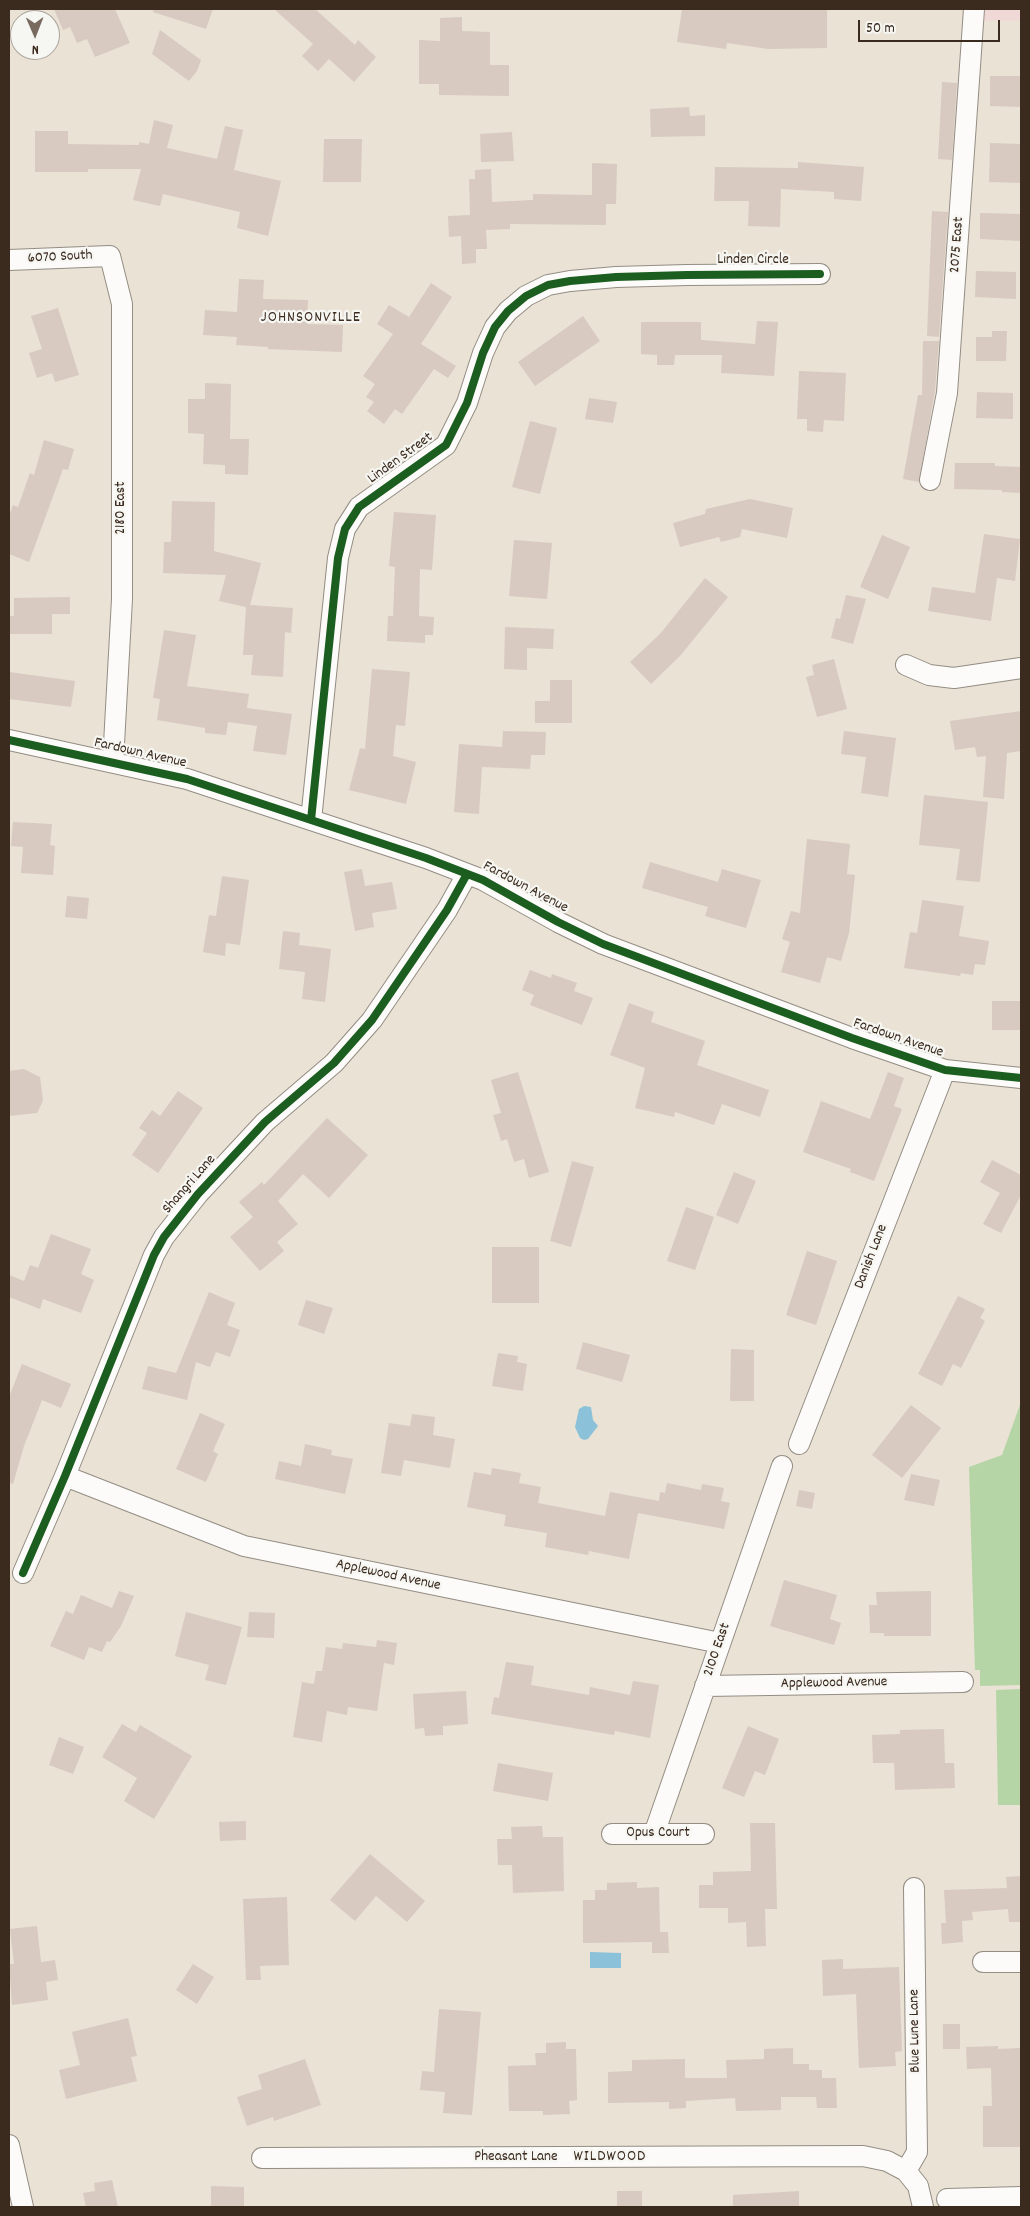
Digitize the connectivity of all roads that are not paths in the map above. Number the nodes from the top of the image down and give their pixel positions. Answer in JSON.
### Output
{"nodes":[{"id":1,"x":974,"y":9,"type":"edge"},
{"id":2,"x":110,"y":256,"type":"joint"},
{"id":3,"x":9,"y":260,"type":"edge"},
{"id":4,"x":820,"y":274,"type":"dead end"},
{"id":5,"x":687,"y":275,"type":"joint"},
{"id":6,"x":930,"y":480,"type":"dead end"},
{"id":7,"x":906,"y":665,"type":"dead end"},
{"id":8,"x":1021,"y":668,"type":"edge"},
{"id":9,"x":9,"y":740,"type":"edge"},
{"id":10,"x":113,"y":762,"type":"junction"},
{"id":11,"x":311,"y":820,"type":"junction"},
{"id":12,"x":467,"y":874,"type":"junction"},
{"id":13,"x":945,"y":1070,"type":"junction"},
{"id":14,"x":1021,"y":1078,"type":"edge"},
{"id":15,"x":799,"y":1444,"type":"dead end"},
{"id":16,"x":782,"y":1466,"type":"dead end"},
{"id":17,"x":65,"y":1476,"type":"junction"},
{"id":18,"x":23,"y":1573,"type":"dead end"},
{"id":19,"x":720,"y":1643,"type":"junction"},
{"id":20,"x":963,"y":1682,"type":"dead end"},
{"id":21,"x":705,"y":1686,"type":"junction"},
{"id":22,"x":612,"y":1834,"type":"dead end"},
{"id":23,"x":654,"y":1834,"type":"junction"},
{"id":24,"x":704,"y":1834,"type":"dead end"},
{"id":25,"x":914,"y":1888,"type":"dead end"},
{"id":26,"x":983,"y":1962,"type":"dead end"},
{"id":27,"x":1021,"y":1962,"type":"edge"},
{"id":28,"x":9,"y":2145,"type":"edge"},
{"id":29,"x":262,"y":2158,"type":"dead end"},
{"id":30,"x":906,"y":2171,"type":"junction"},
{"id":31,"x":1021,"y":2197,"type":"edge"},
{"id":32,"x":946,"y":2199,"type":"dead end"},
{"id":33,"x":23,"y":2207,"type":"edge"},
{"id":34,"x":923,"y":2207,"type":"edge"}],
"edges":[{"from":1,"to":6,"type":"street","name":"2075 East"},
{"from":2,"to":3,"type":"street","name":"6070 South"},
{"from":2,"to":10,"type":"street","name":"2180 East"},
{"from":4,"to":5,"type":"street","name":"Linden Circle"},
{"from":5,"to":11,"type":"street","name":"Linden Street"},
{"from":7,"to":8,"type":"street"},
{"from":9,"to":10,"type":"street","name":"Fardown Avenue"},
{"from":10,"to":11,"type":"street","name":"Fardown Avenue"},
{"from":11,"to":12,"type":"street","name":"Fardown Avenue"},
{"from":12,"to":13,"type":"street","name":"Fardown Avenue"},
{"from":12,"to":17,"type":"street","name":"Shangri Lane"},
{"from":13,"to":14,"type":"street","name":"Fardown Avenue"},
{"from":13,"to":15,"type":"street","name":"Danish Lane"},
{"from":16,"to":19,"type":"street","name":"2100 East"},
{"from":17,"to":18,"type":"street","name":"Shangri Lane"},
{"from":17,"to":19,"type":"street","name":"Applewood Avenue"},
{"from":19,"to":21,"type":"street","name":"2100 East"},
{"from":20,"to":21,"type":"street","name":"Applewood Avenue"},
{"from":21,"to":23,"type":"street","name":"2100 East"},
{"from":22,"to":23,"type":"street","name":"Opus Court"},
{"from":23,"to":24,"type":"street","name":"Opus Court"},
{"from":25,"to":30,"type":"street","name":"Blue Lune Lane"},
{"from":26,"to":27,"type":"street"},
{"from":28,"to":33,"type":"street"},
{"from":29,"to":30,"type":"street","name":"Pheasant Lane"},
{"from":30,"to":34,"type":"street"},
{"from":31,"to":32,"type":"street"}]}
